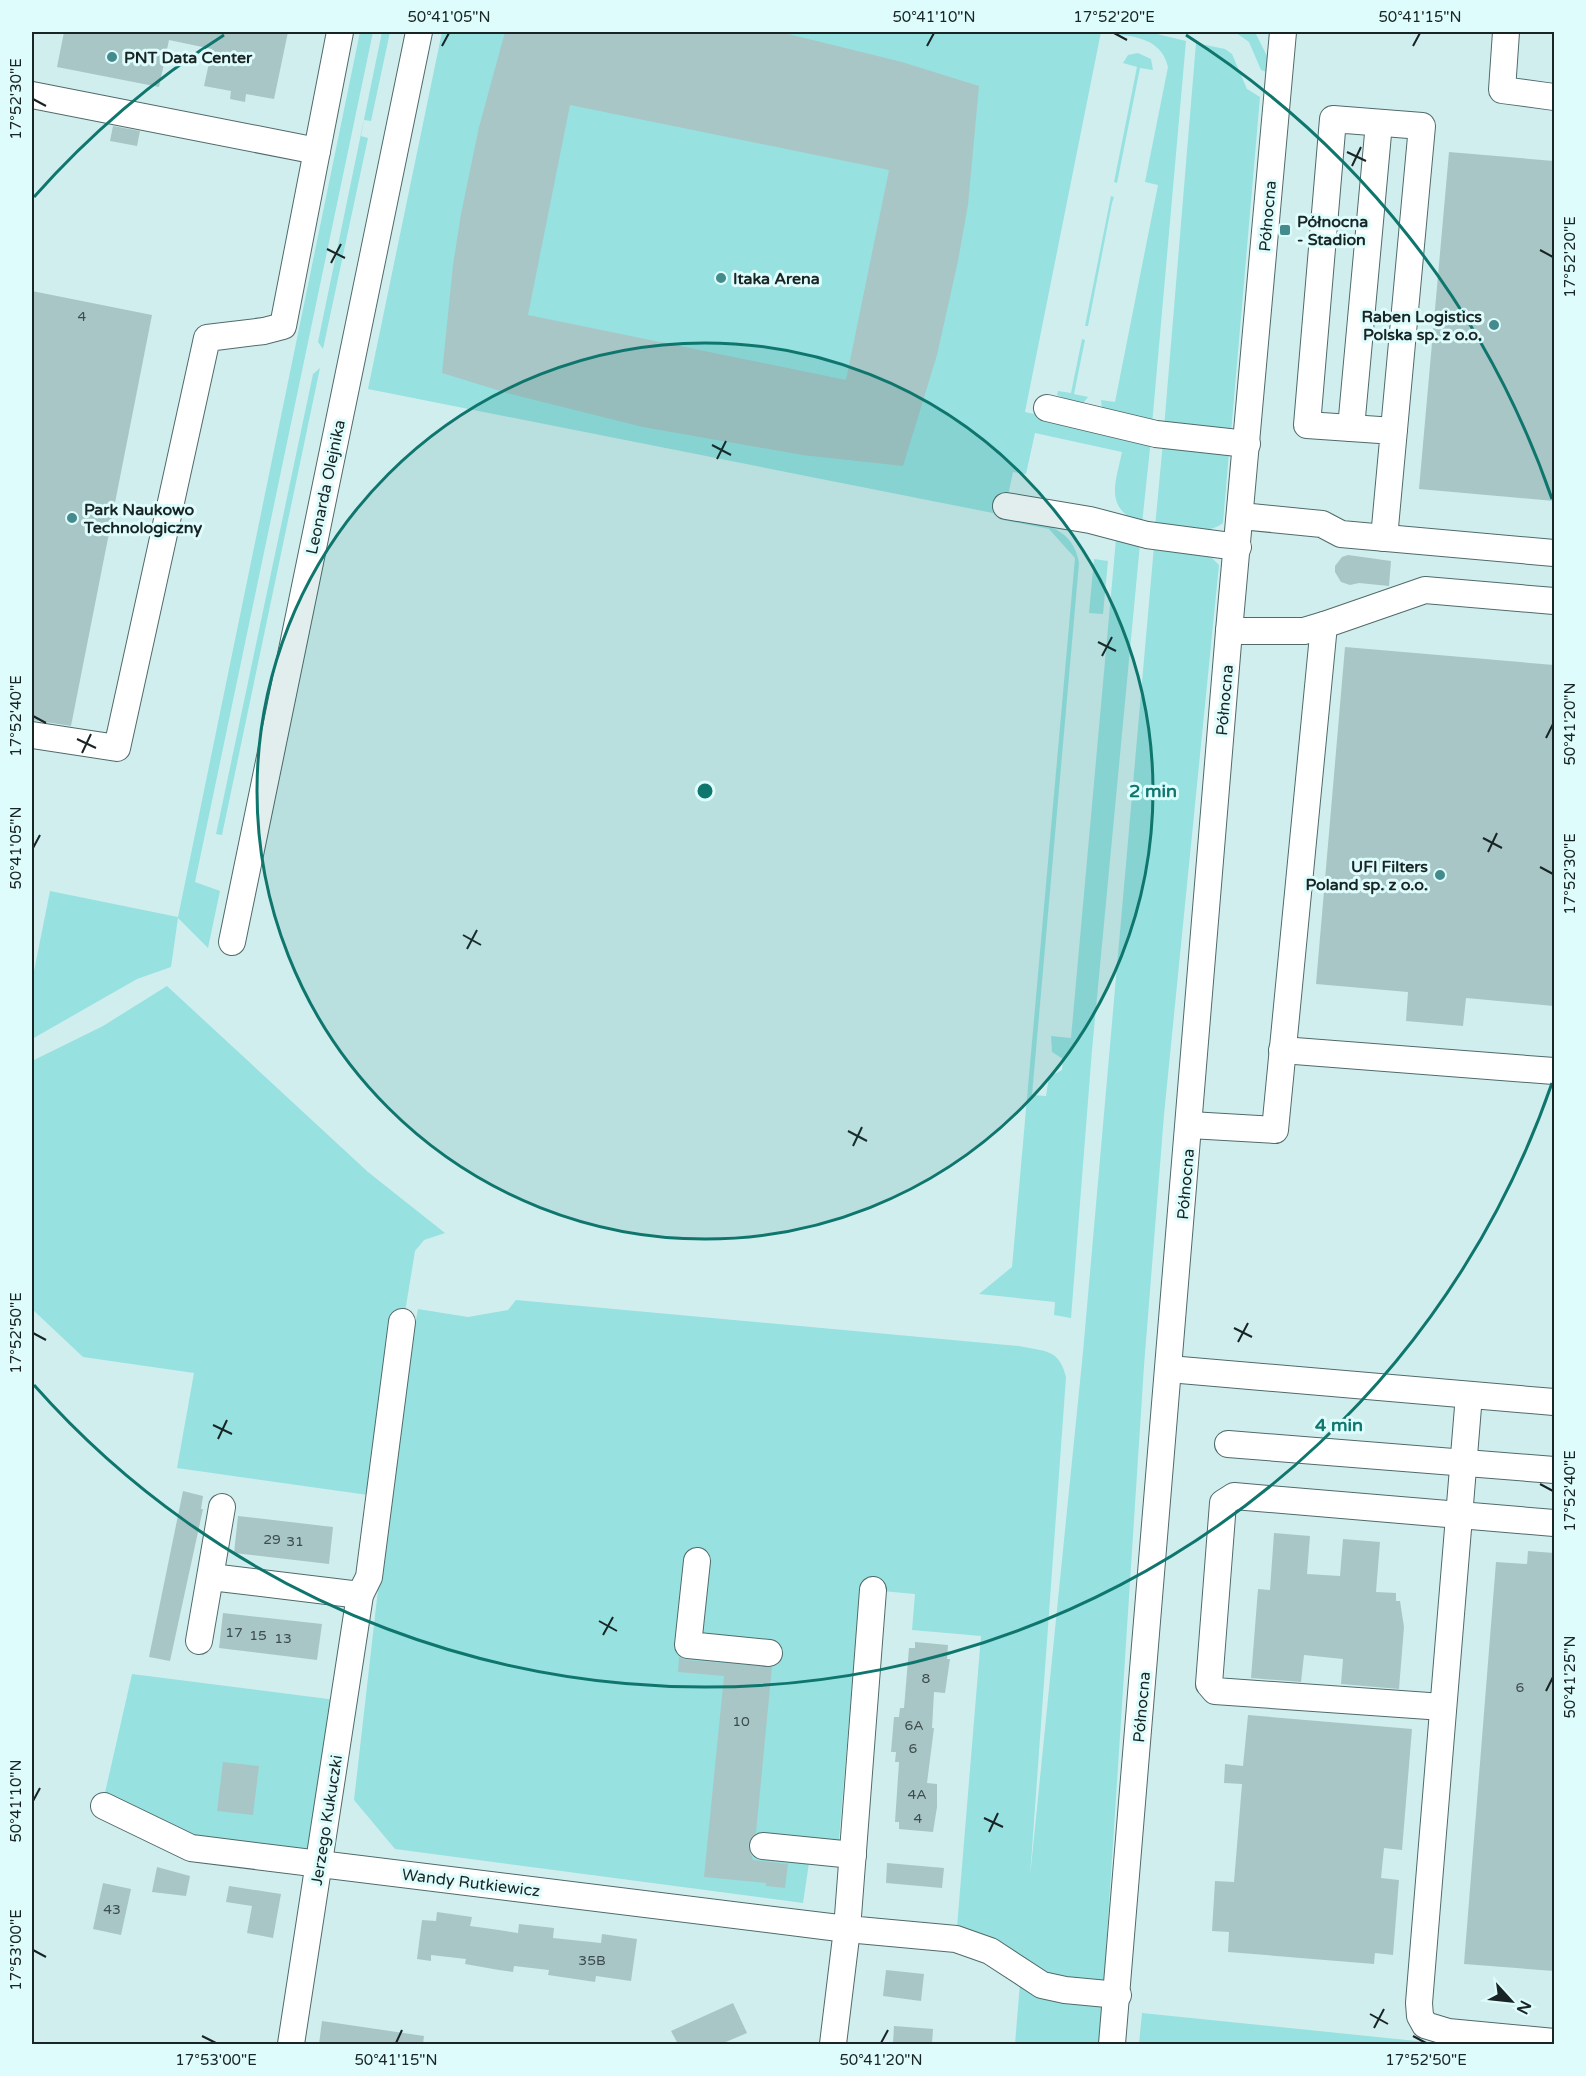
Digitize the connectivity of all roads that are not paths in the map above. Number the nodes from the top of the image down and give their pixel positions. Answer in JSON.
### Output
{"nodes":[{"id":1,"x":340,"y":32,"type":"edge"},
{"id":2,"x":419,"y":32,"type":"edge"},
{"id":3,"x":1263,"y":32,"type":"edge"},
{"id":4,"x":1283,"y":32,"type":"edge"},
{"id":5,"x":1506,"y":32,"type":"edge"},
{"id":6,"x":1280,"y":66,"type":"junction"},
{"id":7,"x":32,"y":95,"type":"edge"},
{"id":8,"x":1554,"y":96,"type":"edge"},
{"id":9,"x":1379,"y":123,"type":"junction"},
{"id":10,"x":317,"y":151,"type":"junction"},
{"id":11,"x":1047,"y":408,"type":"dead end"},
{"id":12,"x":1351,"y":428,"type":"junction"},
{"id":13,"x":1394,"y":431,"type":"junction"},
{"id":14,"x":1247,"y":444,"type":"junction"},
{"id":15,"x":1006,"y":506,"type":"dead end"},
{"id":16,"x":1241,"y":516,"type":"junction"},
{"id":17,"x":1384,"y":538,"type":"junction"},
{"id":18,"x":1238,"y":547,"type":"junction"},
{"id":19,"x":1554,"y":553,"type":"edge"},
{"id":20,"x":1554,"y":601,"type":"edge"},
{"id":21,"x":1324,"y":625,"type":"junction"},
{"id":22,"x":1229,"y":631,"type":"junction"},
{"id":23,"x":32,"y":735,"type":"edge"},
{"id":24,"x":232,"y":942,"type":"dead end"},
{"id":25,"x":1282,"y":1050,"type":"junction"},
{"id":26,"x":1554,"y":1071,"type":"edge"},
{"id":27,"x":1190,"y":1125,"type":"junction"},
{"id":28,"x":402,"y":1322,"type":"dead end"},
{"id":29,"x":1169,"y":1369,"type":"junction"},
{"id":30,"x":1469,"y":1395,"type":"junction"},
{"id":31,"x":1554,"y":1402,"type":"edge"},
{"id":32,"x":1228,"y":1444,"type":"dead end"},
{"id":33,"x":1463,"y":1464,"type":"junction"},
{"id":34,"x":1554,"y":1470,"type":"edge"},
{"id":35,"x":222,"y":1507,"type":"dead end"},
{"id":36,"x":1459,"y":1516,"type":"junction"},
{"id":37,"x":1554,"y":1523,"type":"edge"},
{"id":38,"x":697,"y":1561,"type":"dead end"},
{"id":39,"x":211,"y":1577,"type":"junction"},
{"id":40,"x":873,"y":1590,"type":"dead end"},
{"id":41,"x":360,"y":1595,"type":"junction"},
{"id":42,"x":199,"y":1641,"type":"dead end"},
{"id":43,"x":769,"y":1653,"type":"dead end"},
{"id":44,"x":1443,"y":1707,"type":"junction"},
{"id":45,"x":104,"y":1806,"type":"dead end"},
{"id":46,"x":763,"y":1846,"type":"dead end"},
{"id":47,"x":853,"y":1854,"type":"junction"},
{"id":48,"x":320,"y":1863,"type":"junction"},
{"id":49,"x":847,"y":1929,"type":"junction"},
{"id":50,"x":1118,"y":1995,"type":"junction"},
{"id":51,"x":1554,"y":2042,"type":"edge"},
{"id":52,"x":291,"y":2044,"type":"edge"},
{"id":53,"x":833,"y":2044,"type":"edge"},
{"id":54,"x":1112,"y":2044,"type":"edge"}],
"edges":[{"from":1,"to":10,"type":"street"},
{"from":2,"to":24,"type":"street","name":"Leonarda Olejnika"},
{"from":3,"to":6,"type":"street"},
{"from":4,"to":6,"type":"street","name":"Północna"},
{"from":5,"to":8,"type":"street"},
{"from":6,"to":14,"type":"street","name":"Północna"},
{"from":7,"to":10,"type":"street"},
{"from":9,"to":12,"type":"street"},
{"from":9,"to":12,"type":"street"},
{"from":9,"to":13,"type":"street"},
{"from":10,"to":23,"type":"street"},
{"from":11,"to":14,"type":"street"},
{"from":12,"to":13,"type":"street"},
{"from":13,"to":17,"type":"street"},
{"from":14,"to":16,"type":"street","name":"Północna"},
{"from":15,"to":18,"type":"street"},
{"from":16,"to":17,"type":"street"},
{"from":16,"to":18,"type":"street","name":"Północna"},
{"from":17,"to":19,"type":"street"},
{"from":18,"to":22,"type":"street","name":"Północna"},
{"from":20,"to":21,"type":"street"},
{"from":21,"to":22,"type":"street"},
{"from":21,"to":25,"type":"street"},
{"from":22,"to":27,"type":"street","name":"Północna"},
{"from":25,"to":26,"type":"street"},
{"from":25,"to":27,"type":"street"},
{"from":27,"to":29,"type":"street","name":"Północna"},
{"from":28,"to":41,"type":"street","name":"Jerzego Kukuczki"},
{"from":29,"to":30,"type":"street"},
{"from":29,"to":50,"type":"street","name":"Północna"},
{"from":30,"to":31,"type":"street"},
{"from":30,"to":33,"type":"street"},
{"from":32,"to":33,"type":"street"},
{"from":33,"to":34,"type":"street"},
{"from":33,"to":36,"type":"street"},
{"from":35,"to":39,"type":"street"},
{"from":36,"to":37,"type":"street"},
{"from":36,"to":44,"type":"street"},
{"from":36,"to":44,"type":"street"},
{"from":38,"to":43,"type":"street"},
{"from":39,"to":41,"type":"street"},
{"from":39,"to":42,"type":"street"},
{"from":40,"to":47,"type":"street"},
{"from":41,"to":48,"type":"street","name":"Jerzego Kukuczki"},
{"from":44,"to":51,"type":"street"},
{"from":45,"to":48,"type":"street","name":"Wandy Rutkiewicz"},
{"from":46,"to":47,"type":"street"},
{"from":47,"to":49,"type":"street"},
{"from":48,"to":49,"type":"street","name":"Wandy Rutkiewicz"},
{"from":48,"to":52,"type":"street","name":"Jerzego Kukuczki"},
{"from":49,"to":50,"type":"street","name":"Wandy Rutkiewicz"},
{"from":49,"to":53,"type":"street"},
{"from":50,"to":54,"type":"street","name":"Północna"}]}
